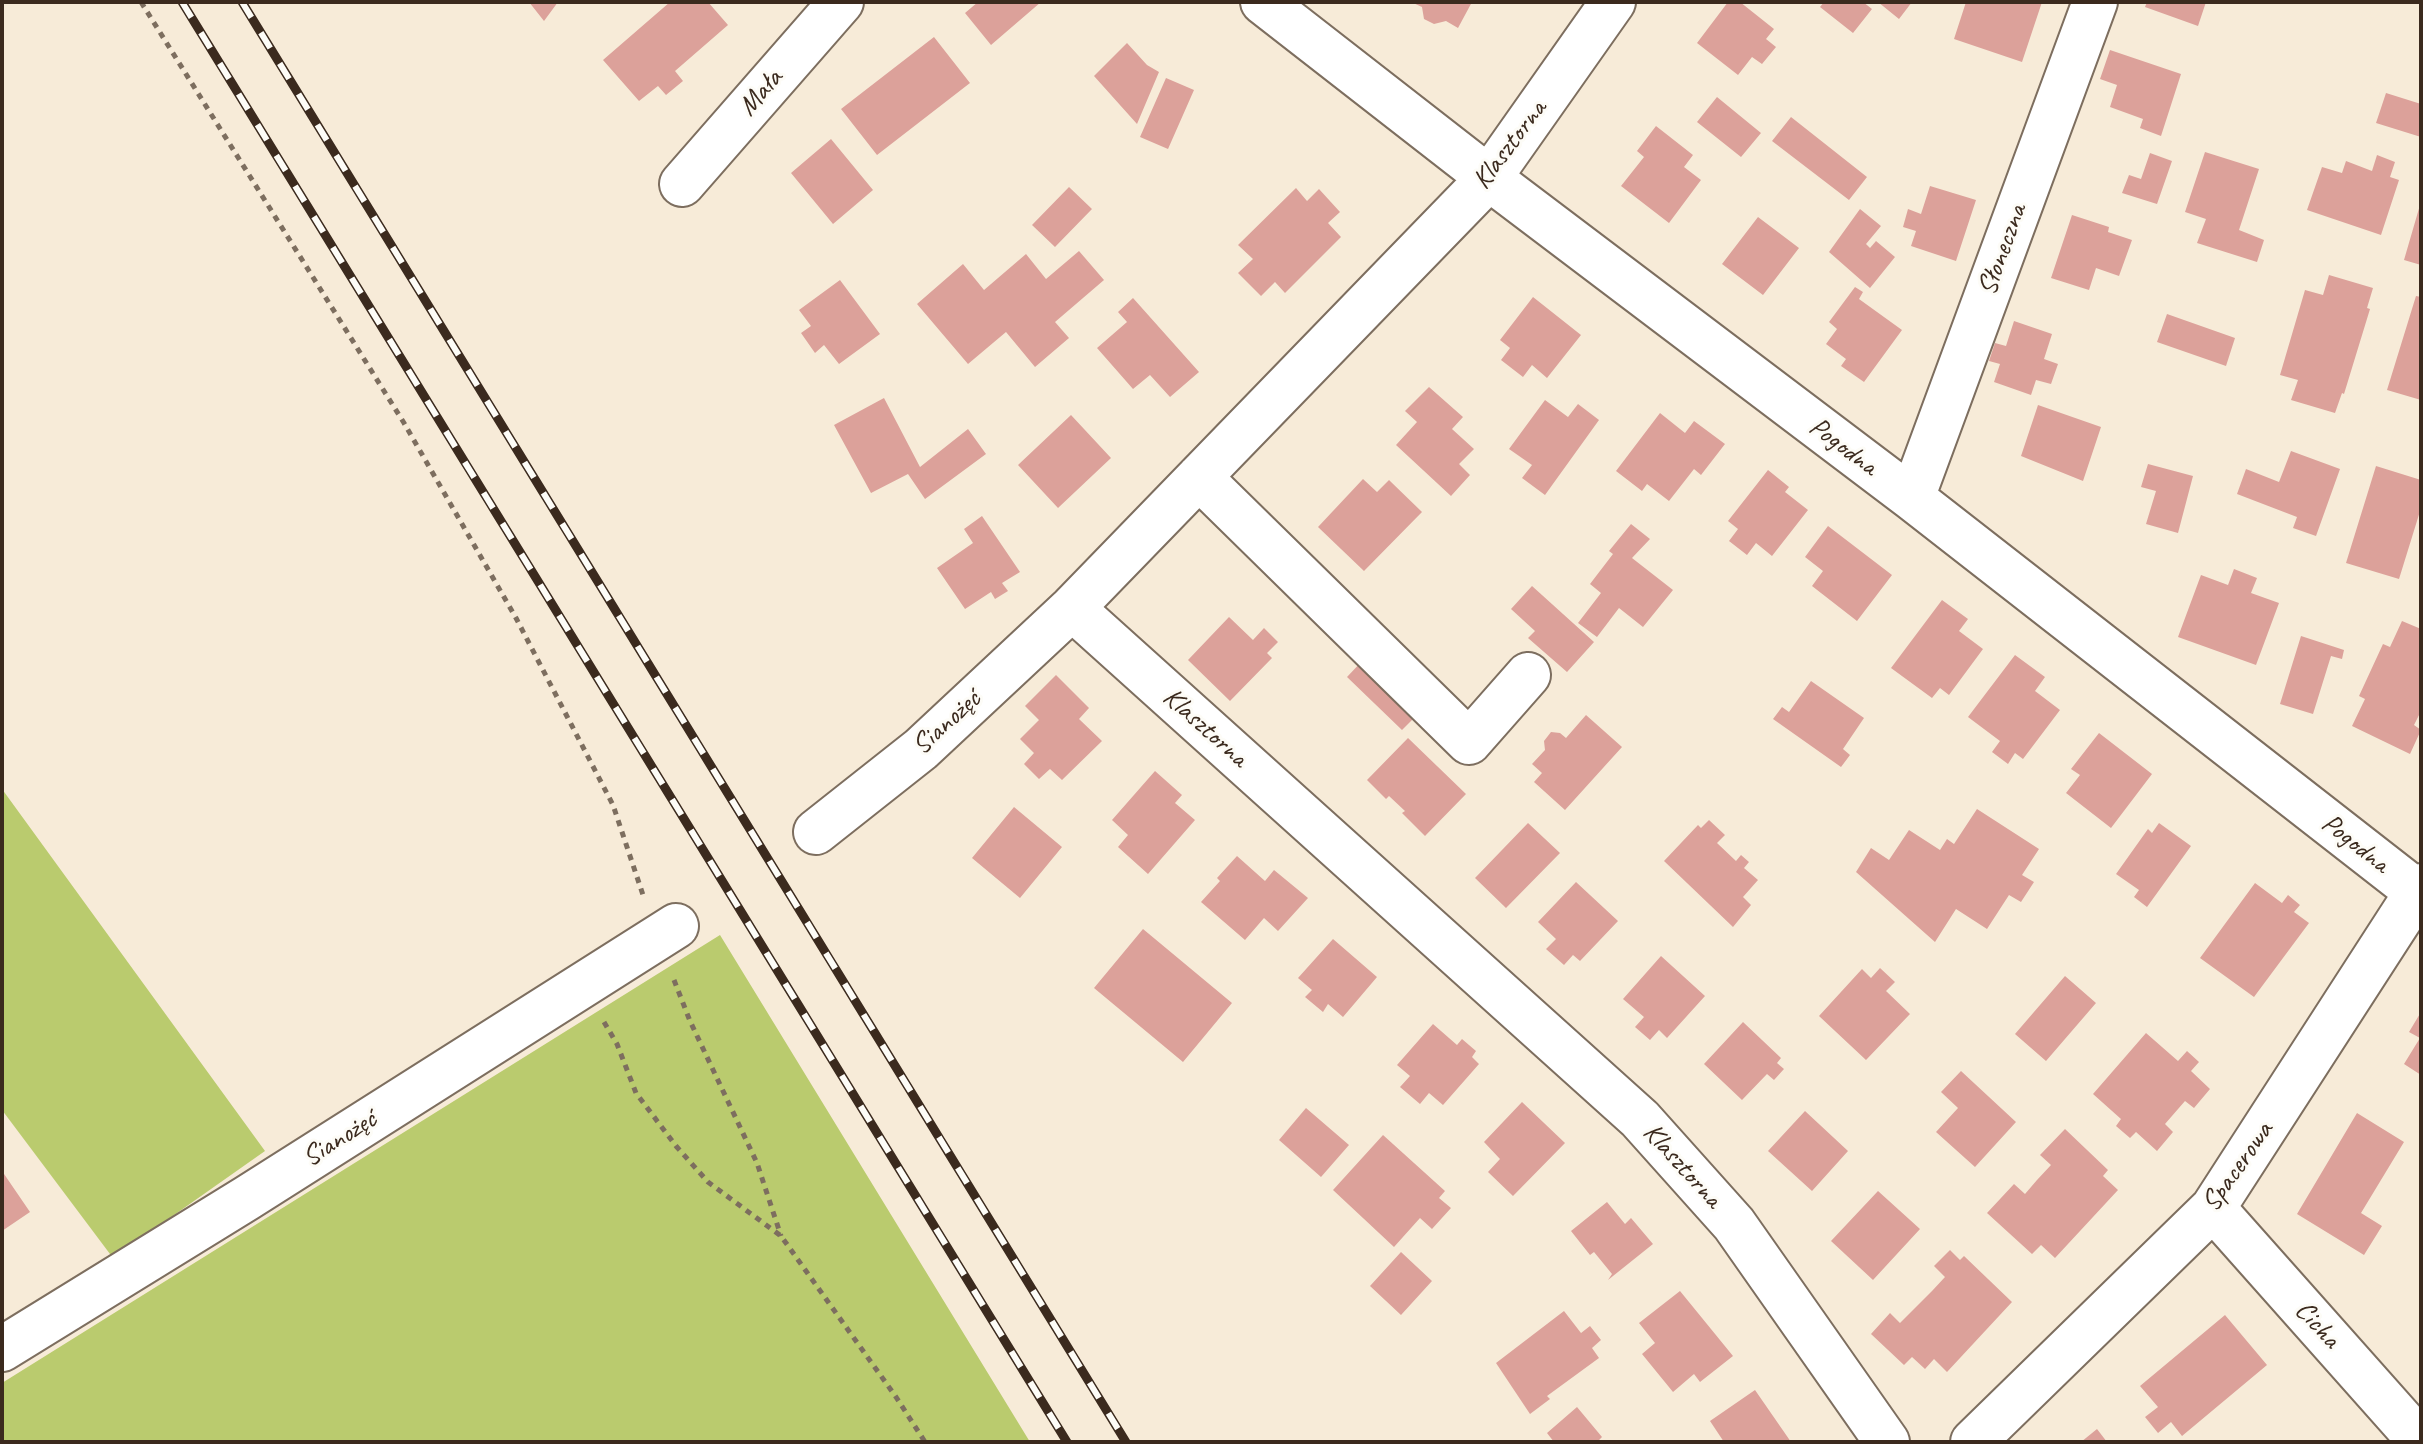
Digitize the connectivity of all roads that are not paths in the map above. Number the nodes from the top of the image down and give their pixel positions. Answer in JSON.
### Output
{"nodes":[{"id":1,"x":841,"y":2,"type":"edge"},
{"id":2,"x":1263,"y":2,"type":"edge"},
{"id":3,"x":1613,"y":2,"type":"edge"},
{"id":4,"x":2095,"y":2,"type":"edge"},
{"id":5,"x":1489,"y":178,"type":"junction"},
{"id":6,"x":682,"y":184,"type":"dead end"},
{"id":7,"x":1199,"y":477,"type":"junction"},
{"id":8,"x":1912,"y":498,"type":"junction"},
{"id":9,"x":1072,"y":608,"type":"junction"},
{"id":10,"x":1528,"y":675,"type":"dead end"},
{"id":11,"x":816,"y":832,"type":"dead end"},
{"id":12,"x":2420,"y":891,"type":"edge"},
{"id":13,"x":667,"y":932,"type":"road end"},
{"id":14,"x":2213,"y":1208,"type":"junction"},
{"id":15,"x":2,"y":1349,"type":"edge"},
{"id":16,"x":1887,"y":1442,"type":"edge"},
{"id":17,"x":1973,"y":1442,"type":"edge"},
{"id":18,"x":2421,"y":1442,"type":"edge"}],
"edges":[{"from":1,"to":6,"type":"street","name":"Mała"},
{"from":2,"to":5,"type":"street","name":"Pogodna"},
{"from":3,"to":5,"type":"street","name":"Klasztorna"},
{"from":4,"to":8,"type":"street","name":"Słoneczna"},
{"from":5,"to":7,"type":"street","name":"Klasztorna"},
{"from":5,"to":8,"type":"street","name":"Pogodna"},
{"from":7,"to":9,"type":"street","name":"Klasztorna"},
{"from":7,"to":10,"type":"street"},
{"from":8,"to":12,"type":"street","name":"Pogodna"},
{"from":9,"to":11,"type":"street","name":"Sianożęć"},
{"from":9,"to":16,"type":"street","name":"Klasztorna"},
{"from":12,"to":14,"type":"street","name":"Spacerowa"},
{"from":13,"to":15,"type":"street","name":"Sianożęć"},
{"from":14,"to":17,"type":"street","name":"Spacerowa"},
{"from":14,"to":18,"type":"street","name":"Cicha"}]}
